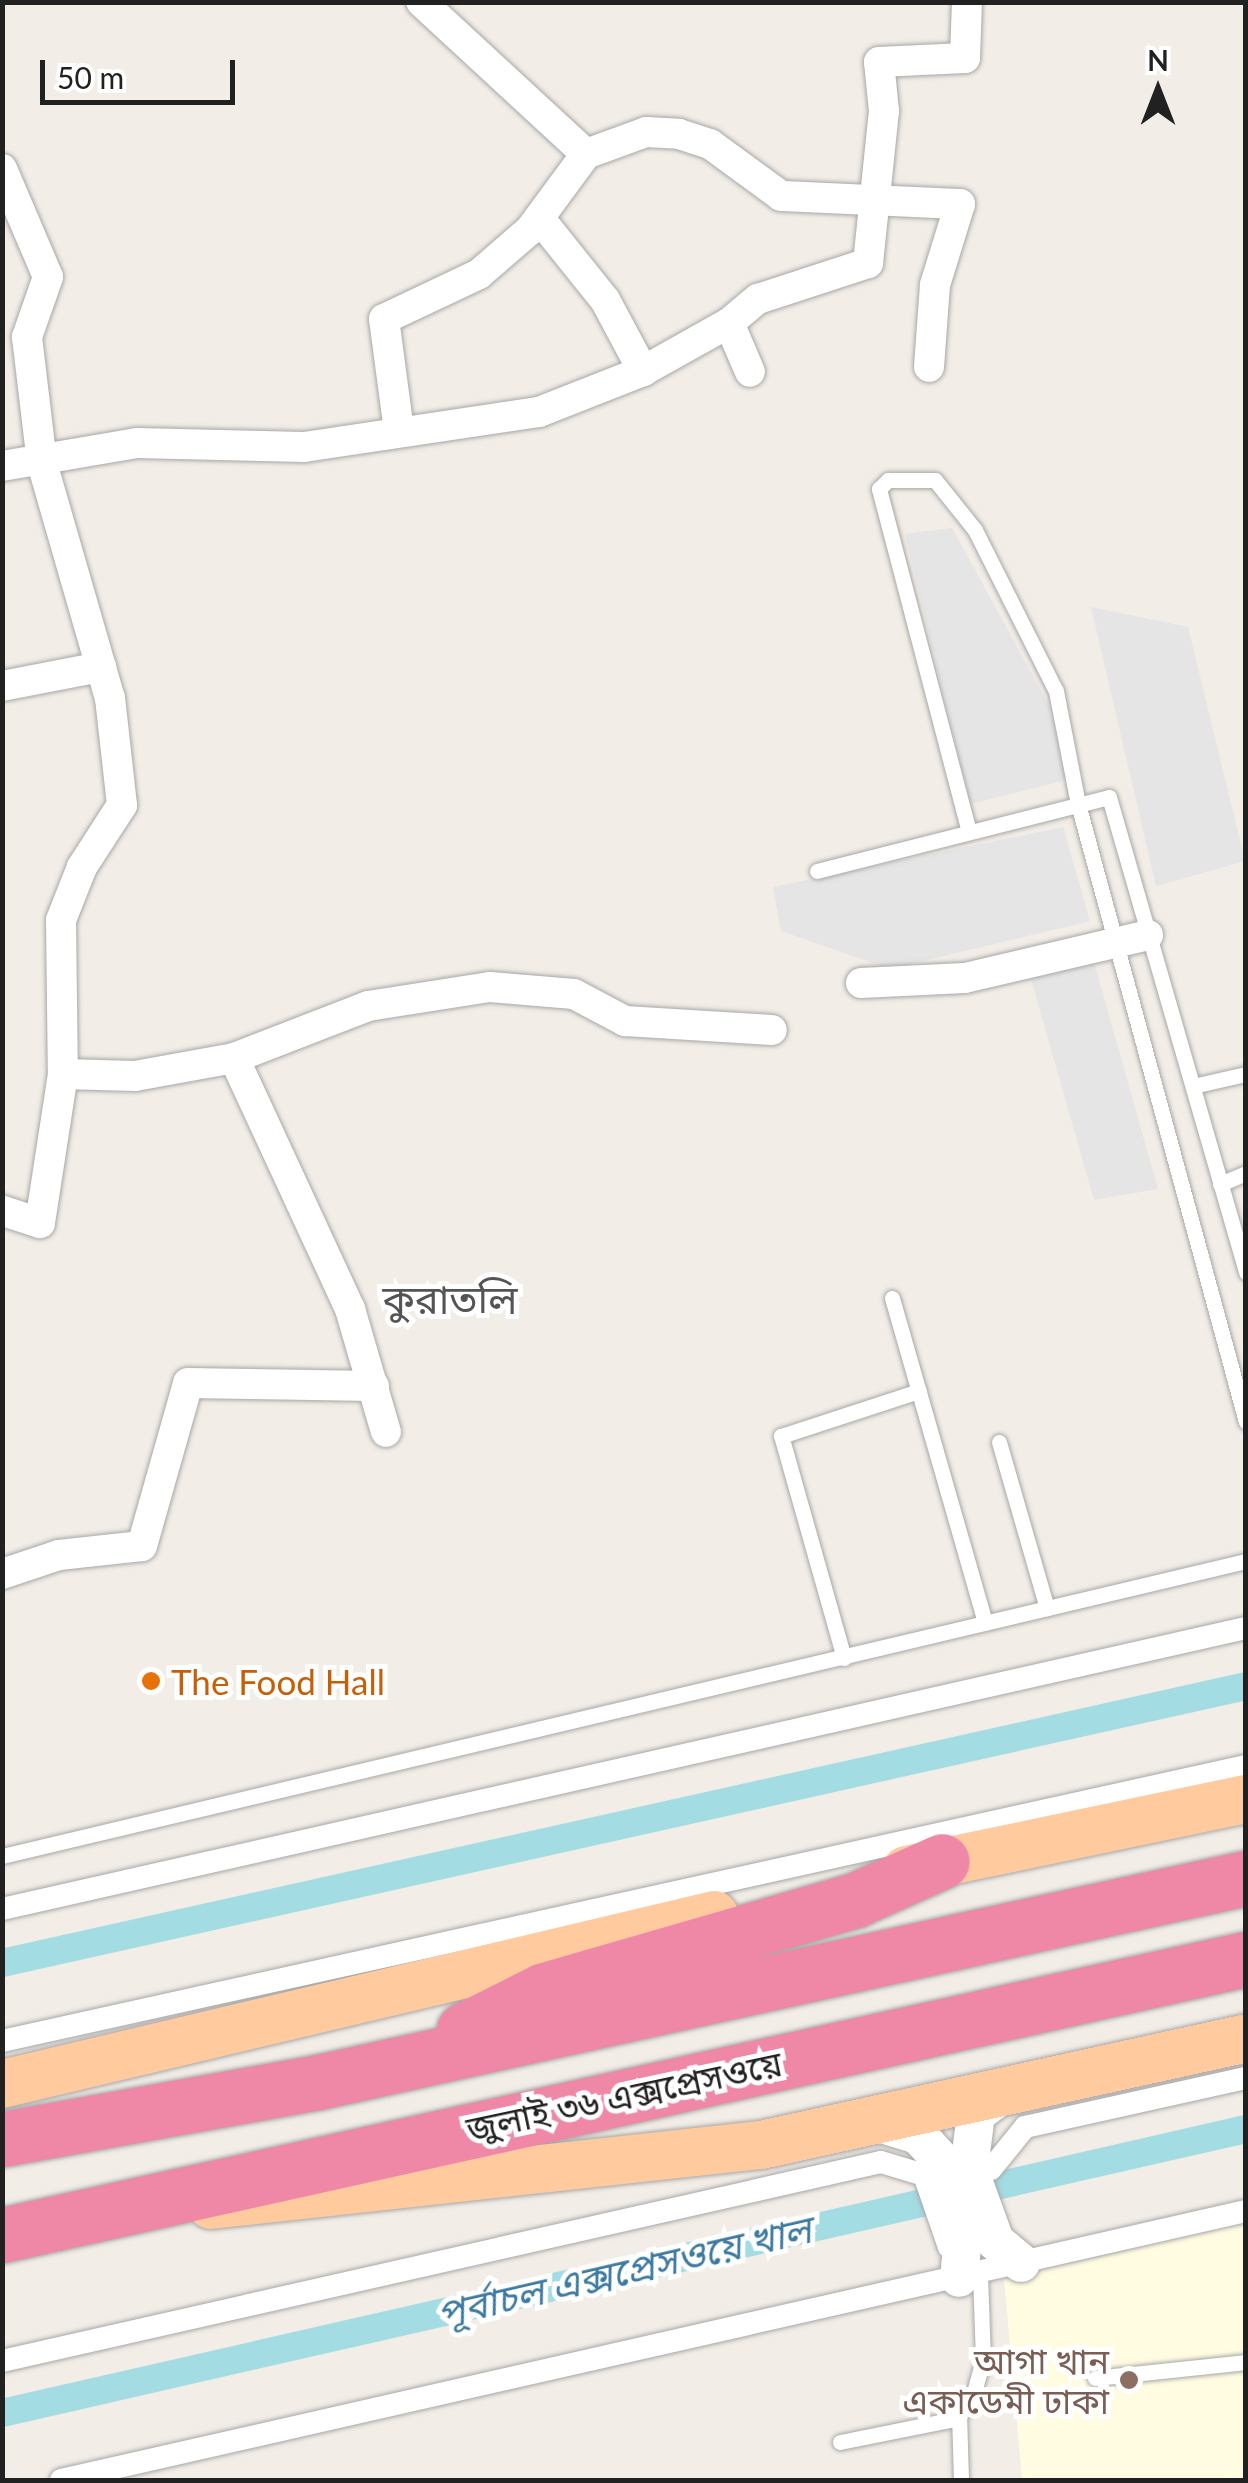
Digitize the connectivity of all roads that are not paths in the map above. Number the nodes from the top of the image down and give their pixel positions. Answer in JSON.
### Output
{"nodes":[{"id":1,"x":421,"y":2,"type":"edge"},
{"id":2,"x":967,"y":2,"type":"edge"},
{"id":3,"x":586,"y":154,"type":"junction"},
{"id":4,"x":2,"y":169,"type":"edge"},
{"id":5,"x":872,"y":197,"type":"junction"},
{"id":6,"x":540,"y":219,"type":"junction"},
{"id":7,"x":729,"y":323,"type":"junction"},
{"id":8,"x":930,"y":367,"type":"dead end"},
{"id":9,"x":643,"y":371,"type":"junction"},
{"id":10,"x":750,"y":372,"type":"dead end"},
{"id":11,"x":399,"y":430,"type":"junction"},
{"id":12,"x":42,"y":463,"type":"junction"},
{"id":13,"x":2,"y":466,"type":"edge"},
{"id":14,"x":101,"y":667,"type":"junction"},
{"id":15,"x":2,"y":686,"type":"edge"},
{"id":16,"x":1078,"y":804,"type":"junction"},
{"id":17,"x":969,"y":832,"type":"junction"},
{"id":18,"x":817,"y":870,"type":"dead end"},
{"id":19,"x":1148,"y":935,"type":"junction"},
{"id":20,"x":1114,"y":943,"type":"junction"},
{"id":21,"x":861,"y":983,"type":"dead end"},
{"id":22,"x":772,"y":1030,"type":"dead end"},
{"id":23,"x":234,"y":1058,"type":"junction"},
{"id":24,"x":62,"y":1074,"type":"junction"},
{"id":25,"x":1246,"y":1074,"type":"edge"},
{"id":26,"x":1193,"y":1086,"type":"junction"},
{"id":27,"x":1246,"y":1173,"type":"edge"},
{"id":28,"x":1220,"y":1184,"type":"junction"},
{"id":29,"x":2,"y":1211,"type":"edge"},
{"id":30,"x":1246,"y":1273,"type":"edge"},
{"id":31,"x":892,"y":1298,"type":"dead end"},
{"id":32,"x":374,"y":1386,"type":"junction"},
{"id":33,"x":919,"y":1391,"type":"junction"},
{"id":34,"x":1246,"y":1422,"type":"edge"},
{"id":35,"x":386,"y":1432,"type":"dead end"},
{"id":36,"x":1000,"y":1442,"type":"dead end"},
{"id":37,"x":1246,"y":1562,"type":"edge"},
{"id":38,"x":2,"y":1574,"type":"edge"},
{"id":39,"x":1047,"y":1608,"type":"junction"},
{"id":40,"x":985,"y":1623,"type":"junction"},
{"id":41,"x":1246,"y":1628,"type":"edge"},
{"id":42,"x":844,"y":1658,"type":"junction"},
{"id":43,"x":1245,"y":1790,"type":"edge"},
{"id":44,"x":2,"y":1856,"type":"edge"},
{"id":45,"x":942,"y":1862,"type":"junction"},
{"id":46,"x":1246,"y":1878,"type":"edge"},
{"id":47,"x":2,"y":1908,"type":"edge"},
{"id":48,"x":1246,"y":1959,"type":"edge"},
{"id":49,"x":1246,"y":2038,"type":"edge"},
{"id":50,"x":2,"y":2041,"type":"edge"},
{"id":51,"x":389,"y":2066,"type":"junction"},
{"id":52,"x":1246,"y":2078,"type":"edge"},
{"id":53,"x":318,"y":2082,"type":"junction"},
{"id":54,"x":2,"y":2084,"type":"edge"},
{"id":55,"x":1004,"y":2093,"type":"junction"},
{"id":56,"x":897,"y":2129,"type":"junction"},
{"id":57,"x":2,"y":2139,"type":"edge"},
{"id":58,"x":991,"y":2169,"type":"dead end"},
{"id":59,"x":2,"y":2172,"type":"edge"},
{"id":60,"x":103,"y":2210,"type":"junction"},
{"id":61,"x":1246,"y":2212,"type":"edge"},
{"id":62,"x":2,"y":2235,"type":"edge"},
{"id":63,"x":990,"y":2261,"type":"junction"},
{"id":64,"x":2,"y":2361,"type":"edge"},
{"id":65,"x":1246,"y":2362,"type":"edge"},
{"id":66,"x":1095,"y":2378,"type":"dead end"},
{"id":67,"x":960,"y":2413,"type":"junction"},
{"id":68,"x":840,"y":2442,"type":"dead end"},
{"id":69,"x":62,"y":2480,"type":"edge"},
{"id":70,"x":962,"y":2480,"type":"edge"}],
"edges":[{"from":1,"to":3,"type":"street"},
{"from":2,"to":5,"type":"street"},
{"from":3,"to":5,"type":"street"},
{"from":3,"to":6,"type":"street"},
{"from":4,"to":12,"type":"street"},
{"from":5,"to":7,"type":"street"},
{"from":5,"to":8,"type":"street"},
{"from":6,"to":9,"type":"street"},
{"from":6,"to":11,"type":"street"},
{"from":7,"to":9,"type":"street"},
{"from":7,"to":10,"type":"street"},
{"from":9,"to":11,"type":"street"},
{"from":11,"to":12,"type":"street"},
{"from":12,"to":13,"type":"street"},
{"from":12,"to":14,"type":"street"},
{"from":14,"to":15,"type":"street"},
{"from":14,"to":24,"type":"street"},
{"from":16,"to":17,"type":"lane"},
{"from":16,"to":17,"type":"lane"},
{"from":16,"to":19,"type":"lane"},
{"from":16,"to":20,"type":"lane"},
{"from":17,"to":18,"type":"lane"},
{"from":19,"to":20,"type":"street"},
{"from":19,"to":26,"type":"lane"},
{"from":20,"to":21,"type":"street"},
{"from":20,"to":34,"type":"lane"},
{"from":22,"to":23,"type":"street"},
{"from":23,"to":24,"type":"street"},
{"from":23,"to":32,"type":"street"},
{"from":24,"to":29,"type":"street"},
{"from":25,"to":26,"type":"lane"},
{"from":26,"to":28,"type":"lane"},
{"from":27,"to":28,"type":"lane"},
{"from":28,"to":30,"type":"lane"},
{"from":31,"to":33,"type":"lane"},
{"from":32,"to":35,"type":"street"},
{"from":32,"to":38,"type":"street"},
{"from":33,"to":40,"type":"lane"},
{"from":33,"to":42,"type":"lane"},
{"from":36,"to":39,"type":"lane"},
{"from":37,"to":39,"type":"lane"},
{"from":39,"to":40,"type":"lane"},
{"from":40,"to":42,"type":"lane"},
{"from":41,"to":47,"type":"street"},
{"from":42,"to":44,"type":"lane"},
{"from":43,"to":45,"type":"main road"},
{"from":43,"to":50,"type":"street"},
{"from":45,"to":51,"type":"highway"},
{"from":45,"to":54,"type":"main road"},
{"from":46,"to":51,"type":"highway"},
{"from":48,"to":60,"type":"highway","name":"জুলাই ৩৬ এক্সপ্রেসওয়ে"},
{"from":49,"to":55,"type":"main road"},
{"from":51,"to":53,"type":"highway"},
{"from":52,"to":58,"type":"street"},
{"from":53,"to":57,"type":"highway"},
{"from":53,"to":59,"type":"highway"},
{"from":55,"to":56,"type":"main road"},
{"from":55,"to":63,"type":"street"},
{"from":56,"to":60,"type":"main road"},
{"from":56,"to":63,"type":"street"},
{"from":60,"to":62,"type":"highway","name":"জুলাই ৩৬ এক্সপ্রেসওয়ে"},
{"from":61,"to":63,"type":"street"},
{"from":63,"to":64,"type":"street"},
{"from":63,"to":67,"type":"lane"},
{"from":63,"to":69,"type":"street"},
{"from":65,"to":66,"type":"lane"},
{"from":67,"to":68,"type":"lane"},
{"from":67,"to":70,"type":"lane"}]}
